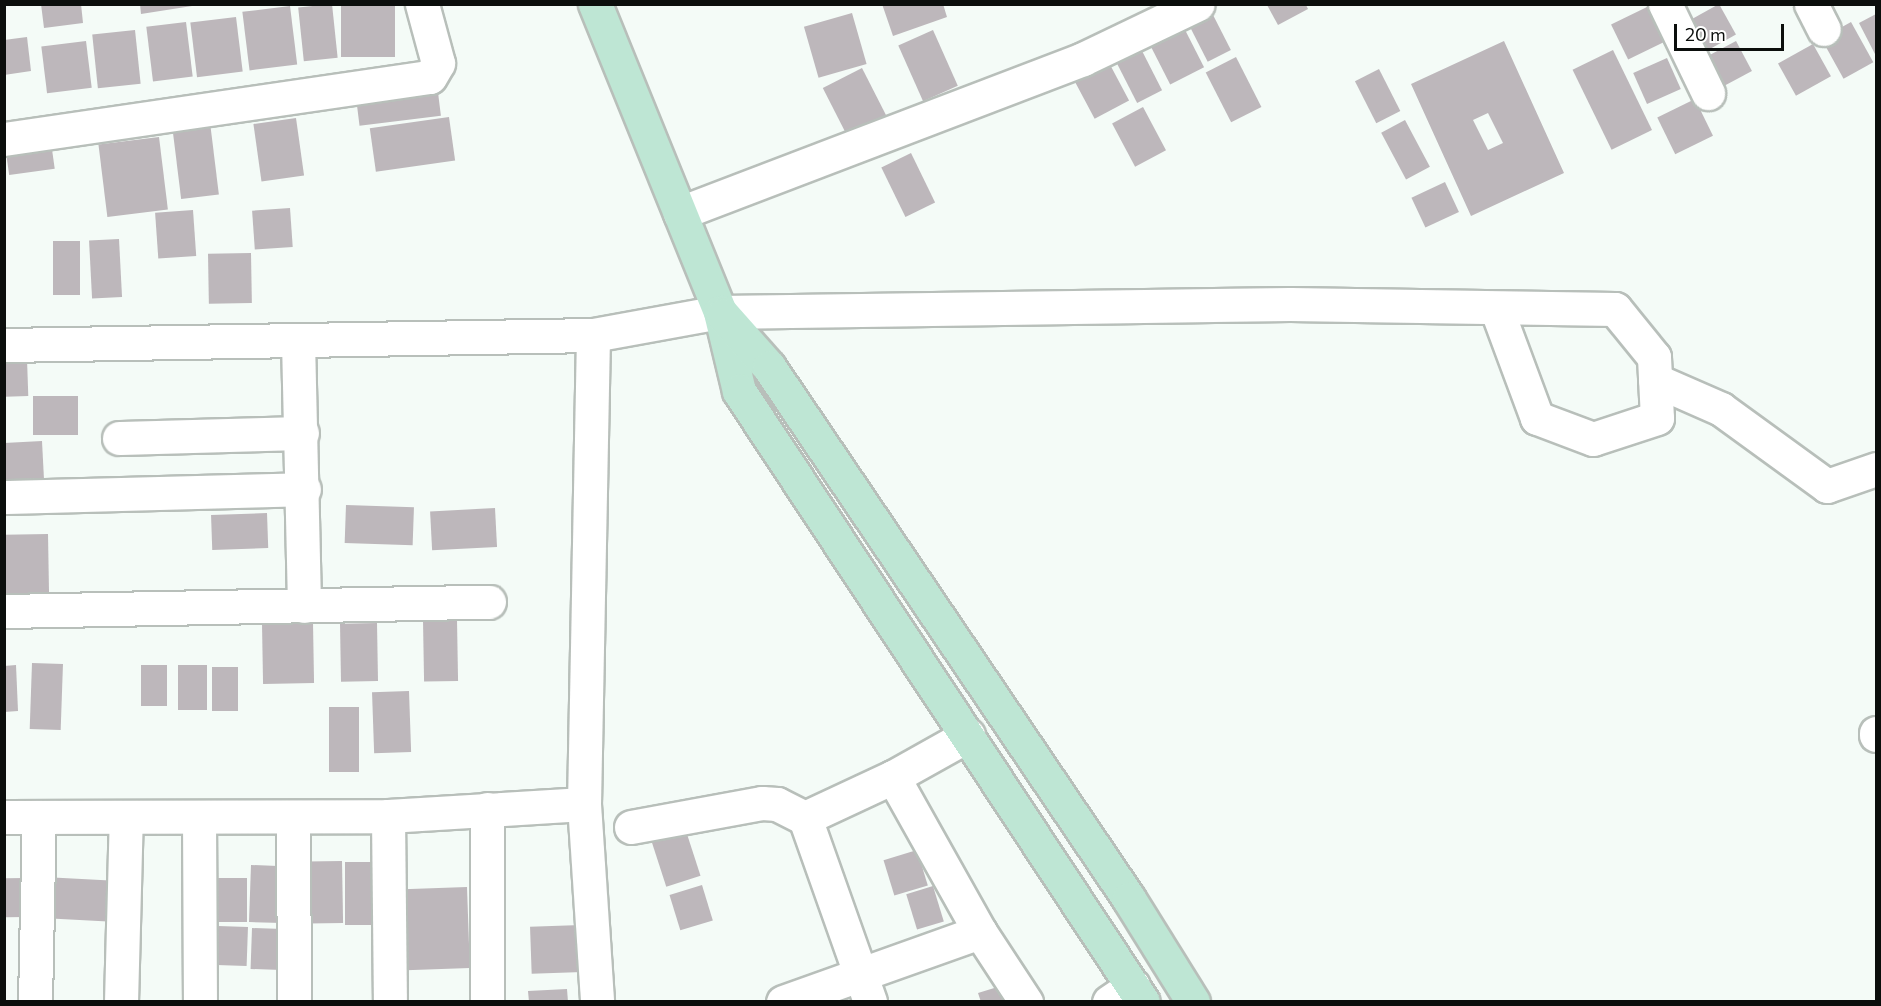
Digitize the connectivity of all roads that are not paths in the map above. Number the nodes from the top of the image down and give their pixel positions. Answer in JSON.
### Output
{"nodes":[{"id":1,"x":422,"y":4,"type":"edge"},
{"id":2,"x":595,"y":4,"type":"edge"},
{"id":3,"x":1198,"y":4,"type":"edge"},
{"id":4,"x":1665,"y":4,"type":"edge"},
{"id":5,"x":1708,"y":93,"type":"dead end"},
{"id":6,"x":4,"y":139,"type":"edge"},
{"id":7,"x":680,"y":213,"type":"junction"},
{"id":8,"x":1496,"y":308,"type":"junction"},
{"id":9,"x":720,"y":312,"type":"junction"},
{"id":10,"x":593,"y":335,"type":"junction"},
{"id":11,"x":298,"y":340,"type":"junction"},
{"id":12,"x":4,"y":345,"type":"edge"},
{"id":13,"x":1655,"y":380,"type":"junction"},
{"id":14,"x":302,"y":433,"type":"junction"},
{"id":15,"x":119,"y":438,"type":"dead end"},
{"id":16,"x":1876,"y":469,"type":"edge"},
{"id":17,"x":303,"y":489,"type":"junction"},
{"id":18,"x":4,"y":497,"type":"edge"},
{"id":19,"x":489,"y":602,"type":"dead end"},
{"id":20,"x":304,"y":606,"type":"junction"},
{"id":21,"x":4,"y":611,"type":"edge"},
{"id":22,"x":968,"y":735,"type":"junction"},
{"id":23,"x":893,"y":777,"type":"junction"},
{"id":24,"x":584,"y":804,"type":"junction"},
{"id":25,"x":487,"y":809,"type":"junction"},
{"id":26,"x":388,"y":816,"type":"junction"},
{"id":27,"x":4,"y":817,"type":"edge"},
{"id":28,"x":39,"y":817,"type":"junction"},
{"id":29,"x":126,"y":817,"type":"junction"},
{"id":30,"x":199,"y":817,"type":"junction"},
{"id":31,"x":293,"y":817,"type":"junction"},
{"id":32,"x":805,"y":818,"type":"junction"},
{"id":33,"x":631,"y":827,"type":"dead end"},
{"id":34,"x":980,"y":932,"type":"junction"},
{"id":35,"x":866,"y":988,"type":"edge"},
{"id":36,"x":1128,"y":996,"type":"edge"},
{"id":37,"x":35,"y":1002,"type":"edge"},
{"id":38,"x":121,"y":1002,"type":"edge"},
{"id":39,"x":200,"y":1002,"type":"edge"},
{"id":40,"x":294,"y":1002,"type":"edge"},
{"id":41,"x":390,"y":1002,"type":"edge"},
{"id":42,"x":487,"y":1002,"type":"edge"},
{"id":43,"x":597,"y":1002,"type":"edge"},
{"id":44,"x":783,"y":1002,"type":"edge"},
{"id":45,"x":1026,"y":1002,"type":"edge"},
{"id":46,"x":1193,"y":1002,"type":"edge"}],
"edges":[{"from":1,"to":6,"type":"street"},
{"from":2,"to":7,"type":"main road"},
{"from":3,"to":7,"type":"street"},
{"from":4,"to":5,"type":"street"},
{"from":7,"to":9,"type":"main road"},
{"from":8,"to":9,"type":"street"},
{"from":8,"to":13,"type":"street"},
{"from":8,"to":13,"type":"street"},
{"from":9,"to":10,"type":"street"},
{"from":9,"to":22,"type":"main road"},
{"from":9,"to":46,"type":"main road"},
{"from":10,"to":11,"type":"street"},
{"from":10,"to":24,"type":"street"},
{"from":11,"to":12,"type":"street"},
{"from":11,"to":14,"type":"street"},
{"from":13,"to":16,"type":"street"},
{"from":14,"to":15,"type":"street"},
{"from":14,"to":17,"type":"street"},
{"from":17,"to":18,"type":"street"},
{"from":17,"to":20,"type":"street"},
{"from":19,"to":20,"type":"street"},
{"from":20,"to":21,"type":"street"},
{"from":22,"to":23,"type":"street"},
{"from":22,"to":36,"type":"main road"},
{"from":23,"to":32,"type":"street"},
{"from":23,"to":34,"type":"street"},
{"from":24,"to":25,"type":"street"},
{"from":24,"to":43,"type":"street"},
{"from":25,"to":26,"type":"street"},
{"from":25,"to":42,"type":"street"},
{"from":26,"to":31,"type":"street"},
{"from":26,"to":41,"type":"street"},
{"from":27,"to":28,"type":"street"},
{"from":28,"to":29,"type":"street"},
{"from":28,"to":37,"type":"street"},
{"from":29,"to":30,"type":"street"},
{"from":29,"to":38,"type":"street"},
{"from":30,"to":31,"type":"street"},
{"from":30,"to":39,"type":"street"},
{"from":31,"to":40,"type":"street"},
{"from":32,"to":33,"type":"street"},
{"from":32,"to":35,"type":"street"},
{"from":34,"to":35,"type":"street"},
{"from":34,"to":45,"type":"street"},
{"from":35,"to":44,"type":"street"}]}
